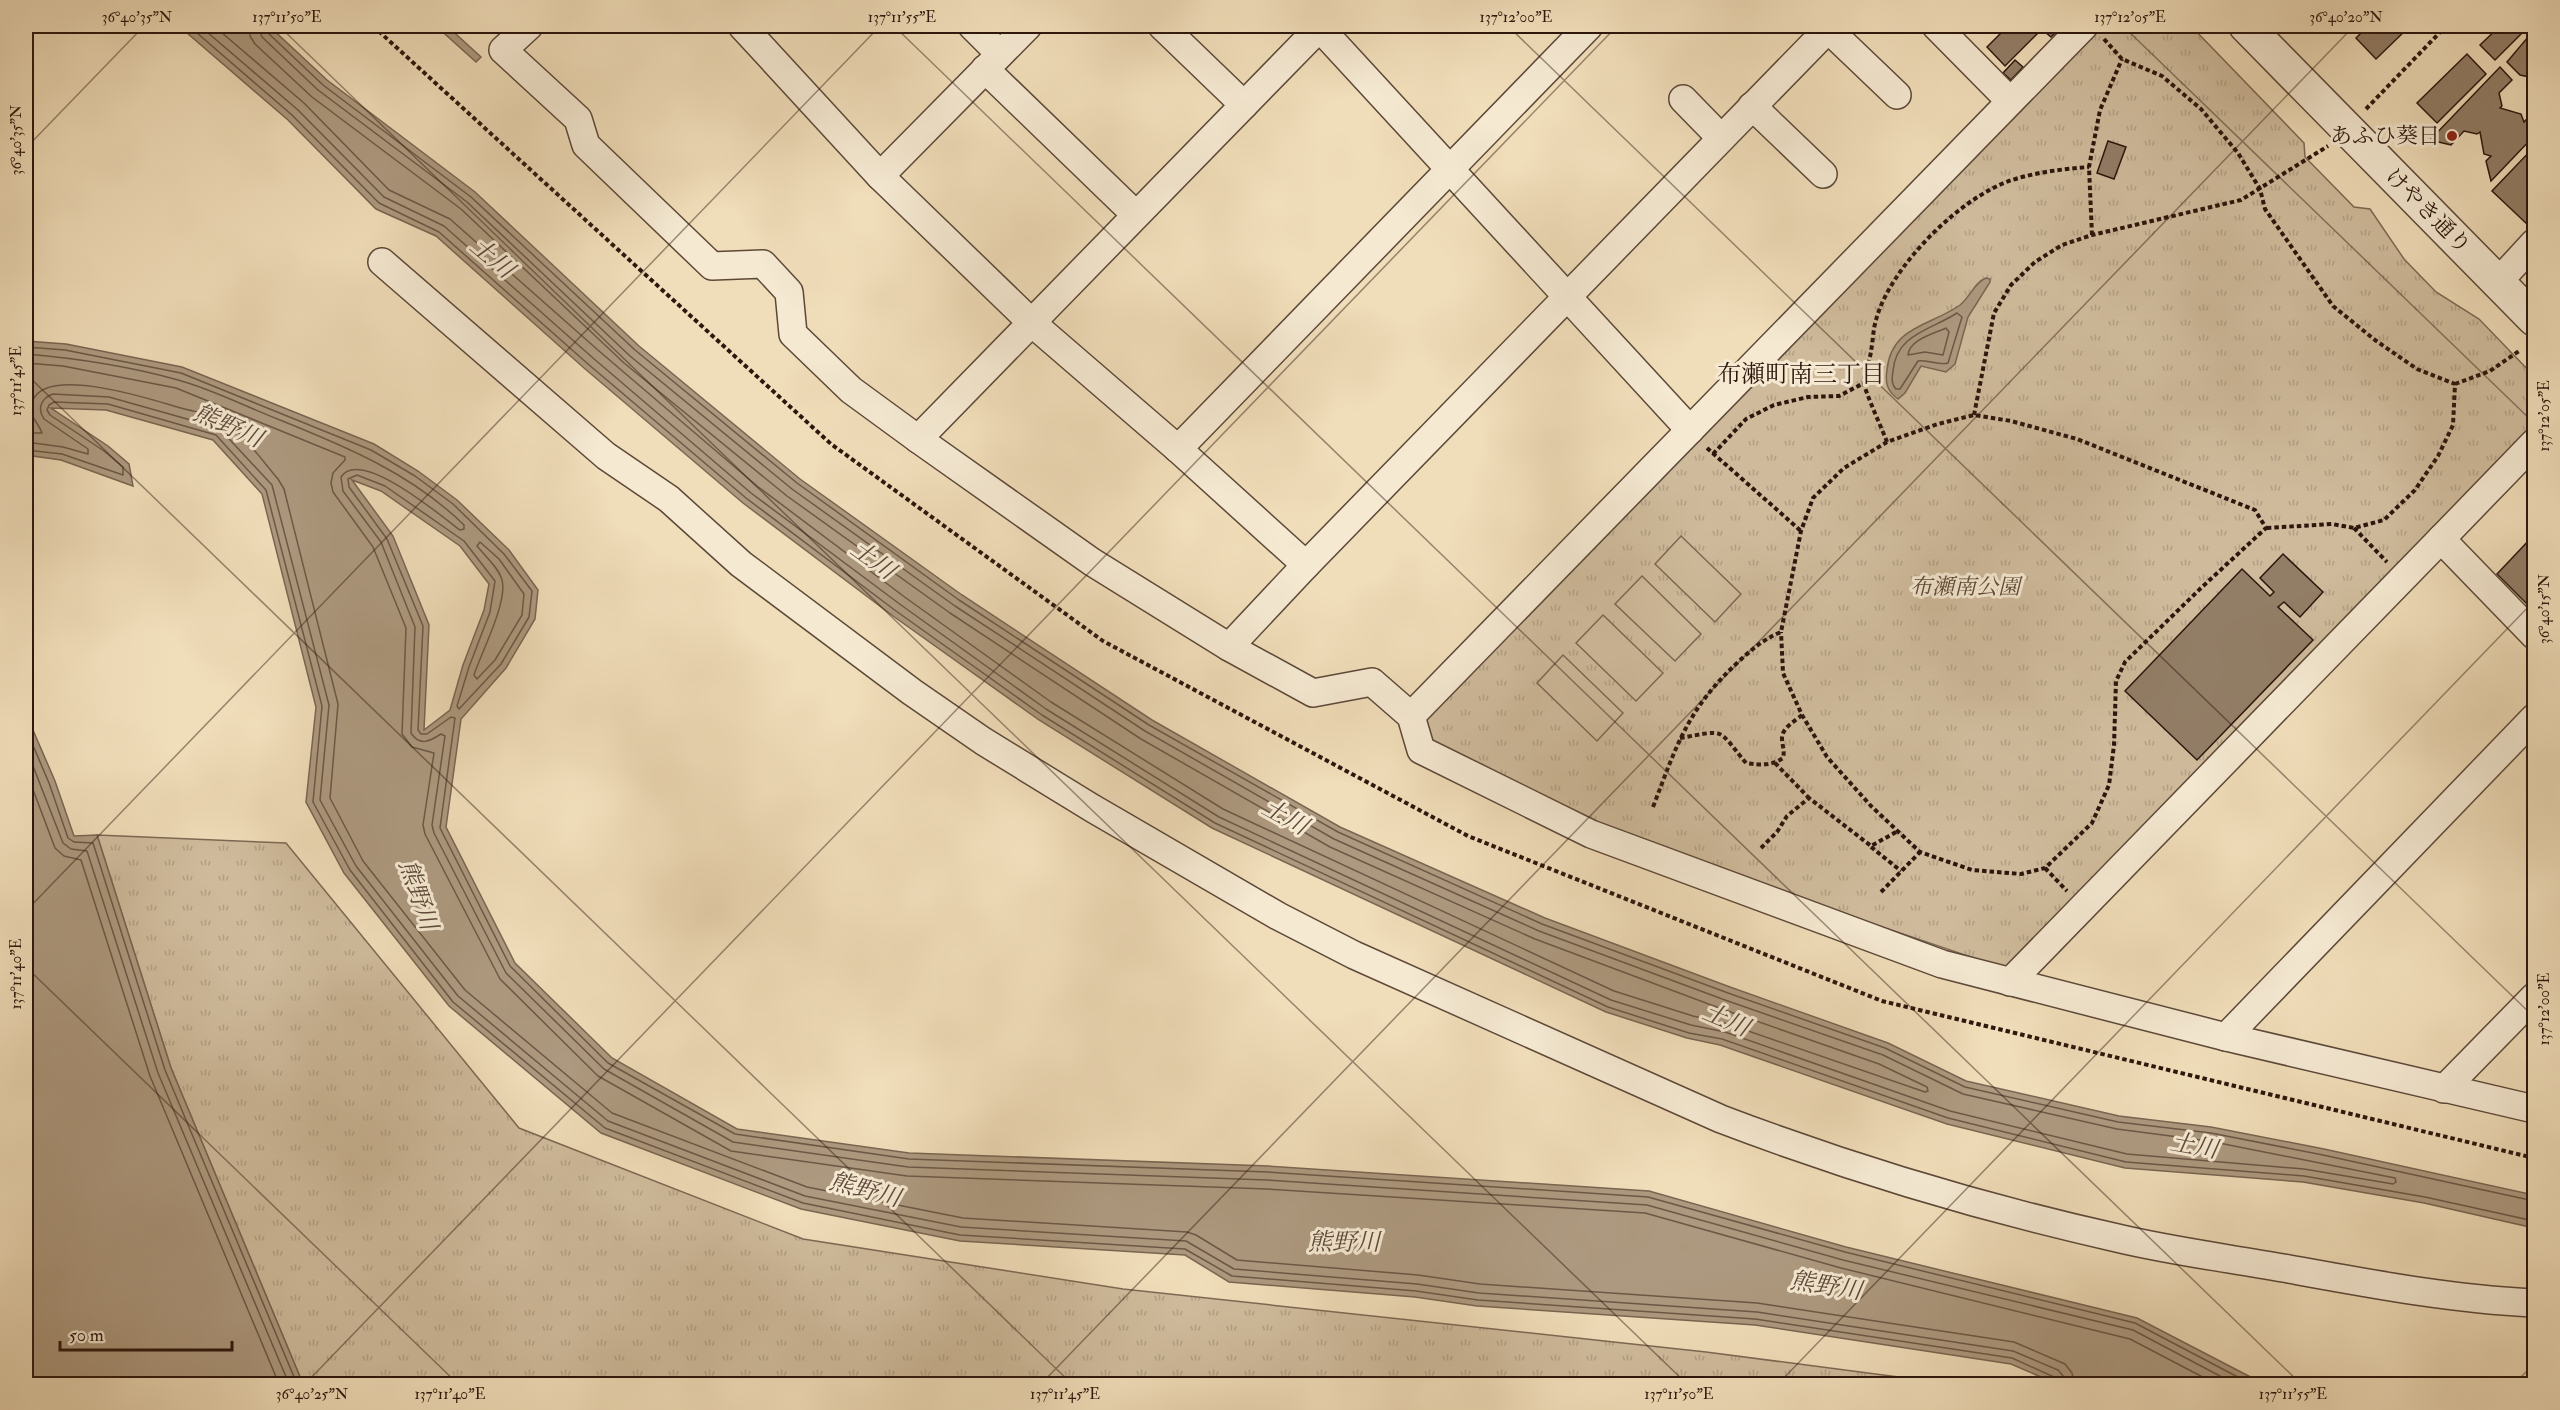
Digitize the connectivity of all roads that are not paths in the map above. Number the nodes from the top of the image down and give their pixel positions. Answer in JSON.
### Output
{"nodes":[{"id":1,"x":529,"y":26,"type":"edge"},
{"id":2,"x":972,"y":26,"type":"edge"},
{"id":3,"x":1028,"y":26,"type":"edge"},
{"id":4,"x":1162,"y":26,"type":"edge"},
{"id":5,"x":1319,"y":26,"type":"edge"},
{"id":6,"x":1589,"y":26,"type":"edge"},
{"id":7,"x":1936,"y":26,"type":"edge"},
{"id":8,"x":2246,"y":26,"type":"edge"},
{"id":9,"x":1830,"y":27,"type":"edge"},
{"id":10,"x":749,"y":28,"type":"edge"},
{"id":11,"x":2091,"y":30,"type":"edge"},
{"id":12,"x":992,"y":62,"type":"junction"},
{"id":13,"x":1897,"y":95,"type":"dead end"},
{"id":14,"x":1683,"y":99,"type":"dead end"},
{"id":15,"x":2010,"y":101,"type":"junction"},
{"id":16,"x":1244,"y":105,"type":"junction"},
{"id":17,"x":1752,"y":106,"type":"junction"},
{"id":18,"x":1721,"y":138,"type":"junction"},
{"id":19,"x":1451,"y":168,"type":"junction"},
{"id":20,"x":1823,"y":174,"type":"dead end"},
{"id":21,"x":880,"y":176,"type":"junction"},
{"id":22,"x":1136,"y":215,"type":"junction"},
{"id":23,"x":2535,"y":243,"type":"edge"},
{"id":24,"x":382,"y":262,"type":"dead end"},
{"id":25,"x":2498,"y":282,"type":"junction"},
{"id":26,"x":1567,"y":296,"type":"junction"},
{"id":27,"x":2535,"y":319,"type":"edge"},
{"id":28,"x":1032,"y":323,"type":"junction"},
{"id":29,"x":1690,"y":430,"type":"junction"},
{"id":30,"x":918,"y":439,"type":"junction"},
{"id":31,"x":2535,"y":443,"type":"edge"},
{"id":32,"x":1178,"y":449,"type":"junction"},
{"id":33,"x":2441,"y":540,"type":"junction"},
{"id":34,"x":1306,"y":565,"type":"junction"},
{"id":35,"x":2535,"y":635,"type":"edge"},
{"id":36,"x":1229,"y":647,"type":"junction"},
{"id":37,"x":1411,"y":717,"type":"junction"},
{"id":38,"x":2535,"y":718,"type":"edge"},
{"id":39,"x":2010,"y":982,"type":"junction"},
{"id":40,"x":2535,"y":997,"type":"edge"},
{"id":41,"x":2226,"y":1037,"type":"junction"},
{"id":42,"x":2444,"y":1089,"type":"junction"},
{"id":43,"x":2535,"y":1109,"type":"edge"},
{"id":44,"x":2535,"y":1303,"type":"edge"}],
"edges":[{"from":1,"to":30,"type":"street"},
{"from":2,"to":12,"type":"street"},
{"from":3,"to":12,"type":"street"},
{"from":4,"to":16,"type":"street"},
{"from":5,"to":16,"type":"street"},
{"from":5,"to":19,"type":"street"},
{"from":6,"to":19,"type":"street"},
{"from":7,"to":15,"type":"street"},
{"from":8,"to":25,"type":"street","name":"けやき通り"},
{"from":9,"to":13,"type":"street"},
{"from":9,"to":17,"type":"street"},
{"from":10,"to":21,"type":"street"},
{"from":11,"to":15,"type":"street"},
{"from":12,"to":21,"type":"street"},
{"from":12,"to":22,"type":"street"},
{"from":14,"to":18,"type":"street"},
{"from":15,"to":29,"type":"street"},
{"from":16,"to":22,"type":"street"},
{"from":17,"to":18,"type":"street"},
{"from":17,"to":20,"type":"street"},
{"from":18,"to":26,"type":"street"},
{"from":19,"to":26,"type":"street"},
{"from":19,"to":32,"type":"street"},
{"from":21,"to":28,"type":"street"},
{"from":22,"to":28,"type":"street"},
{"from":23,"to":25,"type":"street"},
{"from":24,"to":44,"type":"street"},
{"from":25,"to":27,"type":"street","name":"けやき通り"},
{"from":26,"to":29,"type":"street"},
{"from":26,"to":34,"type":"street"},
{"from":28,"to":30,"type":"street"},
{"from":28,"to":32,"type":"street"},
{"from":29,"to":37,"type":"street"},
{"from":30,"to":36,"type":"street"},
{"from":31,"to":33,"type":"street"},
{"from":32,"to":34,"type":"street"},
{"from":33,"to":35,"type":"street"},
{"from":33,"to":39,"type":"street"},
{"from":34,"to":36,"type":"street"},
{"from":36,"to":37,"type":"street"},
{"from":37,"to":39,"type":"street"},
{"from":38,"to":41,"type":"street"},
{"from":39,"to":41,"type":"street"},
{"from":40,"to":42,"type":"street"},
{"from":41,"to":42,"type":"street"},
{"from":42,"to":43,"type":"street"}]}
